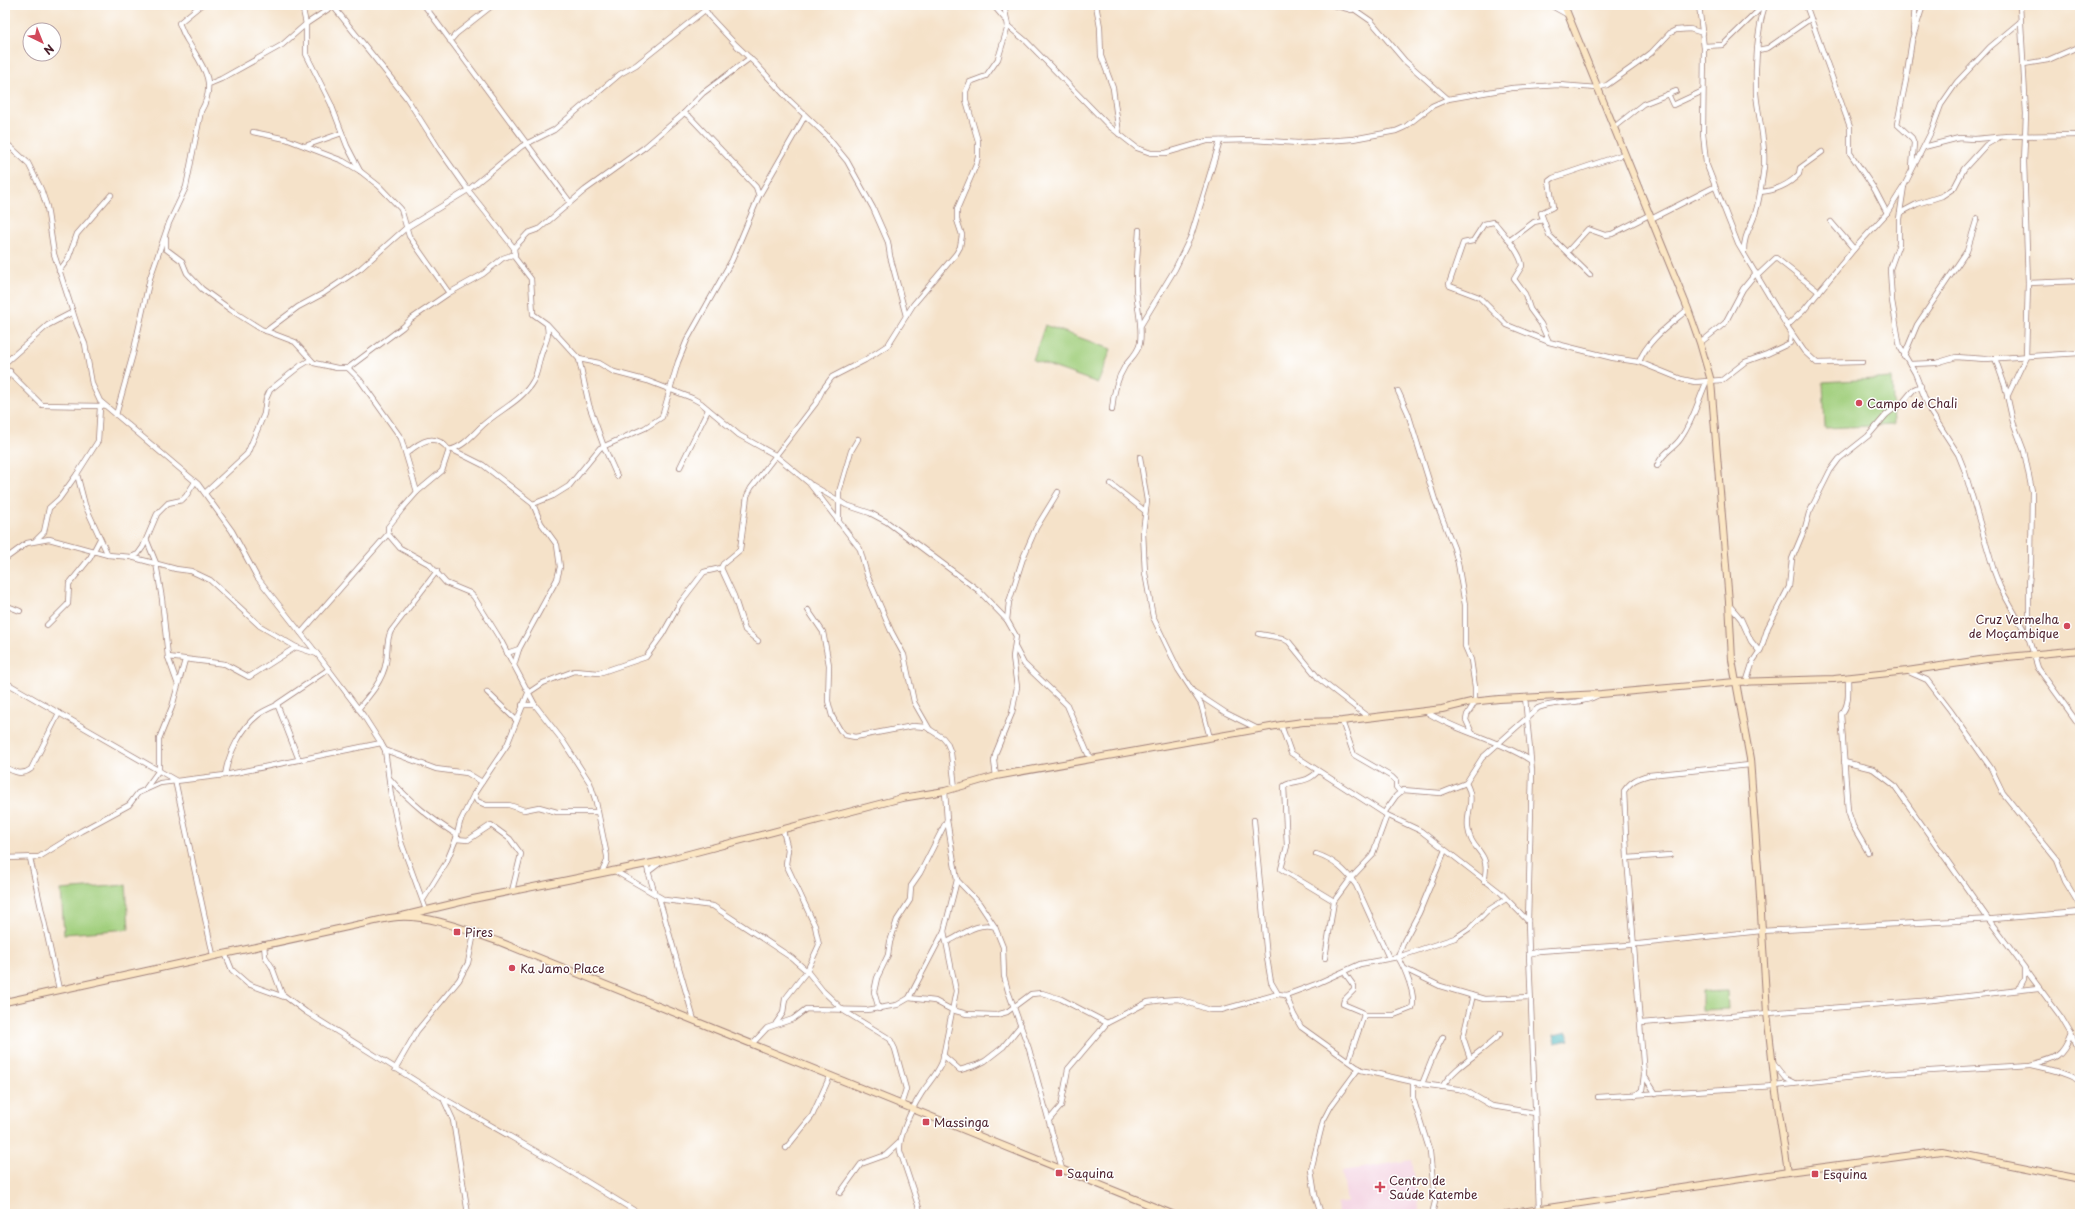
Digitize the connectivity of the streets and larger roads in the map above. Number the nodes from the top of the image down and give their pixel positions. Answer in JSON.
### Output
{"nodes":[{"id":1,"x":201,"y":5,"type":"edge"},
{"id":2,"x":302,"y":5,"type":"edge"},
{"id":3,"x":424,"y":5,"type":"edge"},
{"id":4,"x":493,"y":5,"type":"edge"},
{"id":5,"x":702,"y":5,"type":"edge"},
{"id":6,"x":993,"y":5,"type":"edge"},
{"id":7,"x":1004,"y":5,"type":"edge"},
{"id":8,"x":1096,"y":5,"type":"edge"},
{"id":9,"x":1332,"y":5,"type":"edge"},
{"id":10,"x":1348,"y":5,"type":"edge"},
{"id":11,"x":1550,"y":5,"type":"edge"},
{"id":12,"x":1564,"y":5,"type":"edge"},
{"id":13,"x":1699,"y":5,"type":"edge"},
{"id":14,"x":1806,"y":5,"type":"edge"},
{"id":15,"x":1915,"y":5,"type":"edge"},
{"id":16,"x":1923,"y":5,"type":"edge"},
{"id":17,"x":2020,"y":5,"type":"edge"},
{"id":18,"x":1762,"y":7,"type":"edge"},
{"id":19,"x":705,"y":10,"type":"junction"},
{"id":20,"x":1355,"y":10,"type":"junction"},
{"id":21,"x":1568,"y":15,"type":"junction"},
{"id":22,"x":1005,"y":19,"type":"junction"},
{"id":23,"x":1810,"y":19,"type":"junction"},
{"id":24,"x":2020,"y":22,"type":"junction"},
{"id":25,"x":306,"y":24,"type":"junction"},
{"id":26,"x":1008,"y":26,"type":"junction"},
{"id":27,"x":1703,"y":33,"type":"junction"},
{"id":28,"x":1912,"y":40,"type":"junction"},
{"id":29,"x":450,"y":41,"type":"junction"},
{"id":30,"x":1704,"y":46,"type":"junction"},
{"id":31,"x":2080,"y":46,"type":"edge"},
{"id":32,"x":1758,"y":50,"type":"junction"},
{"id":33,"x":750,"y":58,"type":"junction"},
{"id":34,"x":2024,"y":64,"type":"junction"},
{"id":35,"x":209,"y":84,"type":"junction"},
{"id":36,"x":1597,"y":88,"type":"junction"},
{"id":37,"x":1676,"y":91,"type":"dead end"},
{"id":38,"x":1703,"y":91,"type":"junction"},
{"id":39,"x":1668,"y":94,"type":"junction"},
{"id":40,"x":1448,"y":99,"type":"junction"},
{"id":41,"x":684,"y":113,"type":"junction"},
{"id":42,"x":805,"y":116,"type":"junction"},
{"id":43,"x":1613,"y":128,"type":"junction"},
{"id":44,"x":253,"y":132,"type":"dead end"},
{"id":45,"x":342,"y":133,"type":"junction"},
{"id":46,"x":1119,"y":134,"type":"junction"},
{"id":47,"x":2080,"y":135,"type":"edge"},
{"id":48,"x":2000,"y":137,"type":"junction"},
{"id":49,"x":2025,"y":137,"type":"junction"},
{"id":50,"x":1220,"y":140,"type":"junction"},
{"id":51,"x":5,"y":142,"type":"edge"},
{"id":52,"x":527,"y":143,"type":"junction"},
{"id":53,"x":305,"y":146,"type":"junction"},
{"id":54,"x":1924,"y":146,"type":"junction"},
{"id":55,"x":1822,"y":152,"type":"dead end"},
{"id":56,"x":1624,"y":154,"type":"junction"},
{"id":57,"x":1912,"y":168,"type":"junction"},
{"id":58,"x":360,"y":171,"type":"junction"},
{"id":59,"x":1904,"y":186,"type":"junction"},
{"id":60,"x":1714,"y":187,"type":"junction"},
{"id":61,"x":468,"y":190,"type":"junction"},
{"id":62,"x":1760,"y":192,"type":"junction"},
{"id":63,"x":111,"y":195,"type":"dead end"},
{"id":64,"x":759,"y":196,"type":"junction"},
{"id":65,"x":570,"y":202,"type":"junction"},
{"id":66,"x":1887,"y":213,"type":"junction"},
{"id":67,"x":1900,"y":213,"type":"junction"},
{"id":68,"x":1650,"y":217,"type":"junction"},
{"id":69,"x":1977,"y":218,"type":"dead end"},
{"id":70,"x":1543,"y":220,"type":"junction"},
{"id":71,"x":1831,"y":222,"type":"dead end"},
{"id":72,"x":406,"y":228,"type":"junction"},
{"id":73,"x":1139,"y":230,"type":"dead end"},
{"id":74,"x":166,"y":235,"type":"junction"},
{"id":75,"x":1509,"y":241,"type":"junction"},
{"id":76,"x":514,"y":248,"type":"junction"},
{"id":77,"x":1854,"y":249,"type":"junction"},
{"id":78,"x":1567,"y":252,"type":"junction"},
{"id":79,"x":1744,"y":252,"type":"junction"},
{"id":80,"x":515,"y":254,"type":"junction"},
{"id":81,"x":59,"y":271,"type":"junction"},
{"id":82,"x":1757,"y":274,"type":"junction"},
{"id":83,"x":1590,"y":276,"type":"dead end"},
{"id":84,"x":2080,"y":281,"type":"edge"},
{"id":85,"x":2028,"y":283,"type":"junction"},
{"id":86,"x":1819,"y":292,"type":"junction"},
{"id":87,"x":449,"y":293,"type":"junction"},
{"id":88,"x":1688,"y":309,"type":"junction"},
{"id":89,"x":73,"y":312,"type":"junction"},
{"id":90,"x":906,"y":316,"type":"junction"},
{"id":91,"x":547,"y":324,"type":"junction"},
{"id":92,"x":1141,"y":325,"type":"junction"},
{"id":93,"x":1787,"y":326,"type":"junction"},
{"id":94,"x":266,"y":331,"type":"junction"},
{"id":95,"x":1791,"y":332,"type":"junction"},
{"id":96,"x":1549,"y":342,"type":"junction"},
{"id":97,"x":1700,"y":343,"type":"junction"},
{"id":98,"x":2080,"y":353,"type":"edge"},
{"id":99,"x":1904,"y":356,"type":"junction"},
{"id":100,"x":2026,"y":356,"type":"junction"},
{"id":101,"x":1995,"y":358,"type":"junction"},
{"id":102,"x":579,"y":359,"type":"junction"},
{"id":103,"x":310,"y":360,"type":"junction"},
{"id":104,"x":1638,"y":362,"type":"junction"},
{"id":105,"x":1862,"y":362,"type":"dead end"},
{"id":106,"x":5,"y":363,"type":"edge"},
{"id":107,"x":1910,"y":364,"type":"junction"},
{"id":108,"x":5,"y":368,"type":"edge"},
{"id":109,"x":348,"y":368,"type":"junction"},
{"id":110,"x":10,"y":371,"type":"junction"},
{"id":111,"x":5,"y":382,"type":"edge"},
{"id":112,"x":1709,"y":382,"type":"junction"},
{"id":113,"x":1921,"y":386,"type":"junction"},
{"id":114,"x":670,"y":389,"type":"junction"},
{"id":115,"x":1398,"y":391,"type":"dead end"},
{"id":116,"x":2007,"y":397,"type":"junction"},
{"id":117,"x":102,"y":406,"type":"junction"},
{"id":118,"x":708,"y":410,"type":"junction"},
{"id":119,"x":1112,"y":410,"type":"dead end"},
{"id":120,"x":116,"y":415,"type":"junction"},
{"id":121,"x":858,"y":439,"type":"dead end"},
{"id":122,"x":604,"y":447,"type":"junction"},
{"id":123,"x":451,"y":450,"type":"junction"},
{"id":124,"x":407,"y":453,"type":"junction"},
{"id":125,"x":775,"y":455,"type":"junction"},
{"id":126,"x":1140,"y":456,"type":"dead end"},
{"id":127,"x":1656,"y":466,"type":"dead end"},
{"id":128,"x":680,"y":467,"type":"dead end"},
{"id":129,"x":77,"y":474,"type":"junction"},
{"id":130,"x":618,"y":476,"type":"dead end"},
{"id":131,"x":195,"y":482,"type":"junction"},
{"id":132,"x":809,"y":483,"type":"junction"},
{"id":133,"x":1111,"y":484,"type":"dead end"},
{"id":134,"x":417,"y":492,"type":"junction"},
{"id":135,"x":1058,"y":492,"type":"dead end"},
{"id":136,"x":205,"y":493,"type":"junction"},
{"id":137,"x":839,"y":500,"type":"junction"},
{"id":138,"x":533,"y":504,"type":"junction"},
{"id":139,"x":1145,"y":511,"type":"junction"},
{"id":140,"x":839,"y":522,"type":"junction"},
{"id":141,"x":388,"y":534,"type":"junction"},
{"id":142,"x":100,"y":539,"type":"junction"},
{"id":143,"x":35,"y":540,"type":"junction"},
{"id":144,"x":147,"y":541,"type":"junction"},
{"id":145,"x":92,"y":552,"type":"junction"},
{"id":146,"x":108,"y":555,"type":"junction"},
{"id":147,"x":131,"y":557,"type":"junction"},
{"id":148,"x":5,"y":559,"type":"edge"},
{"id":149,"x":156,"y":563,"type":"junction"},
{"id":150,"x":721,"y":568,"type":"junction"},
{"id":151,"x":437,"y":571,"type":"junction"},
{"id":152,"x":5,"y":605,"type":"edge"},
{"id":153,"x":1730,"y":606,"type":"junction"},
{"id":154,"x":808,"y":610,"type":"dead end"},
{"id":155,"x":20,"y":611,"type":"dead end"},
{"id":156,"x":1007,"y":620,"type":"junction"},
{"id":157,"x":47,"y":625,"type":"dead end"},
{"id":158,"x":301,"y":633,"type":"junction"},
{"id":159,"x":1259,"y":634,"type":"dead end"},
{"id":160,"x":2030,"y":639,"type":"junction"},
{"id":161,"x":758,"y":641,"type":"dead end"},
{"id":162,"x":296,"y":646,"type":"junction"},
{"id":163,"x":1015,"y":647,"type":"junction"},
{"id":164,"x":519,"y":649,"type":"junction"},
{"id":165,"x":2080,"y":650,"type":"edge"},
{"id":166,"x":1760,"y":652,"type":"junction"},
{"id":167,"x":507,"y":653,"type":"junction"},
{"id":168,"x":2034,"y":654,"type":"junction"},
{"id":169,"x":318,"y":655,"type":"junction"},
{"id":170,"x":168,"y":657,"type":"junction"},
{"id":171,"x":185,"y":660,"type":"junction"},
{"id":172,"x":514,"y":664,"type":"junction"},
{"id":173,"x":329,"y":669,"type":"junction"},
{"id":174,"x":1907,"y":671,"type":"junction"},
{"id":175,"x":1848,"y":678,"type":"junction"},
{"id":176,"x":5,"y":682,"type":"edge"},
{"id":177,"x":1736,"y":682,"type":"junction"},
{"id":178,"x":1746,"y":683,"type":"junction"},
{"id":179,"x":178,"y":685,"type":"junction"},
{"id":180,"x":1193,"y":691,"type":"junction"},
{"id":181,"x":487,"y":692,"type":"dead end"},
{"id":182,"x":528,"y":693,"type":"junction"},
{"id":183,"x":1600,"y":694,"type":"junction"},
{"id":184,"x":1525,"y":697,"type":"junction"},
{"id":185,"x":1475,"y":702,"type":"junction"},
{"id":186,"x":277,"y":705,"type":"junction"},
{"id":187,"x":522,"y":705,"type":"junction"},
{"id":188,"x":536,"y":705,"type":"junction"},
{"id":189,"x":358,"y":709,"type":"junction"},
{"id":190,"x":1424,"y":711,"type":"junction"},
{"id":191,"x":59,"y":713,"type":"junction"},
{"id":192,"x":1368,"y":717,"type":"junction"},
{"id":193,"x":1528,"y":718,"type":"junction"},
{"id":194,"x":516,"y":720,"type":"junction"},
{"id":195,"x":1342,"y":721,"type":"junction"},
{"id":196,"x":1281,"y":725,"type":"junction"},
{"id":197,"x":2080,"y":726,"type":"edge"},
{"id":198,"x":1258,"y":729,"type":"junction"},
{"id":199,"x":930,"y":730,"type":"junction"},
{"id":200,"x":1472,"y":733,"type":"junction"},
{"id":201,"x":1210,"y":738,"type":"junction"},
{"id":202,"x":381,"y":743,"type":"junction"},
{"id":203,"x":1497,"y":743,"type":"junction"},
{"id":204,"x":385,"y":750,"type":"junction"},
{"id":205,"x":1092,"y":758,"type":"junction"},
{"id":206,"x":299,"y":760,"type":"junction"},
{"id":207,"x":1530,"y":760,"type":"junction"},
{"id":208,"x":1844,"y":762,"type":"junction"},
{"id":209,"x":1750,"y":766,"type":"junction"},
{"id":210,"x":5,"y":767,"type":"edge"},
{"id":211,"x":159,"y":770,"type":"junction"},
{"id":212,"x":1318,"y":771,"type":"junction"},
{"id":213,"x":224,"y":775,"type":"junction"},
{"id":214,"x":996,"y":776,"type":"junction"},
{"id":215,"x":390,"y":779,"type":"junction"},
{"id":216,"x":175,"y":780,"type":"junction"},
{"id":217,"x":482,"y":782,"type":"junction"},
{"id":218,"x":1466,"y":783,"type":"junction"},
{"id":219,"x":955,"y":788,"type":"junction"},
{"id":220,"x":145,"y":790,"type":"junction"},
{"id":221,"x":945,"y":791,"type":"junction"},
{"id":222,"x":1400,"y":792,"type":"junction"},
{"id":223,"x":474,"y":794,"type":"junction"},
{"id":224,"x":597,"y":812,"type":"junction"},
{"id":225,"x":1385,"y":814,"type":"junction"},
{"id":226,"x":947,"y":820,"type":"junction"},
{"id":227,"x":1254,"y":820,"type":"dead end"},
{"id":228,"x":783,"y":830,"type":"junction"},
{"id":229,"x":456,"y":837,"type":"junction"},
{"id":230,"x":1445,"y":850,"type":"junction"},
{"id":231,"x":1868,"y":852,"type":"dead end"},
{"id":232,"x":1316,"y":854,"type":"dead end"},
{"id":233,"x":1670,"y":855,"type":"dead end"},
{"id":234,"x":5,"y":858,"type":"edge"},
{"id":235,"x":30,"y":858,"type":"junction"},
{"id":236,"x":1627,"y":858,"type":"junction"},
{"id":237,"x":662,"y":861,"type":"junction"},
{"id":238,"x":646,"y":864,"type":"junction"},
{"id":239,"x":613,"y":870,"type":"junction"},
{"id":240,"x":602,"y":872,"type":"junction"},
{"id":241,"x":648,"y":872,"type":"junction"},
{"id":242,"x":1351,"y":878,"type":"junction"},
{"id":243,"x":957,"y":880,"type":"junction"},
{"id":244,"x":1484,"y":881,"type":"junction"},
{"id":245,"x":512,"y":891,"type":"junction"},
{"id":246,"x":655,"y":894,"type":"junction"},
{"id":247,"x":659,"y":898,"type":"junction"},
{"id":248,"x":1506,"y":899,"type":"junction"},
{"id":249,"x":423,"y":900,"type":"junction"},
{"id":250,"x":1334,"y":901,"type":"junction"},
{"id":251,"x":2080,"y":906,"type":"edge"},
{"id":252,"x":426,"y":910,"type":"junction"},
{"id":253,"x":2080,"y":912,"type":"edge"},
{"id":254,"x":398,"y":917,"type":"junction"},
{"id":255,"x":1988,"y":920,"type":"junction"},
{"id":256,"x":1528,"y":921,"type":"junction"},
{"id":257,"x":995,"y":927,"type":"junction"},
{"id":258,"x":944,"y":931,"type":"junction"},
{"id":259,"x":1761,"y":931,"type":"junction"},
{"id":260,"x":474,"y":933,"type":"junction"},
{"id":261,"x":947,"y":942,"type":"junction"},
{"id":262,"x":264,"y":944,"type":"junction"},
{"id":263,"x":1635,"y":944,"type":"junction"},
{"id":264,"x":225,"y":952,"type":"junction"},
{"id":265,"x":1529,"y":954,"type":"junction"},
{"id":266,"x":213,"y":955,"type":"junction"},
{"id":267,"x":1398,"y":957,"type":"junction"},
{"id":268,"x":1325,"y":958,"type":"dead end"},
{"id":269,"x":1389,"y":958,"type":"junction"},
{"id":270,"x":2024,"y":968,"type":"junction"},
{"id":271,"x":1405,"y":969,"type":"junction"},
{"id":272,"x":807,"y":971,"type":"junction"},
{"id":273,"x":1344,"y":972,"type":"junction"},
{"id":274,"x":2038,"y":988,"type":"junction"},
{"id":275,"x":59,"y":989,"type":"junction"},
{"id":276,"x":2019,"y":989,"type":"junction"},
{"id":277,"x":1278,"y":994,"type":"junction"},
{"id":278,"x":1286,"y":995,"type":"junction"},
{"id":279,"x":1471,"y":995,"type":"junction"},
{"id":280,"x":1530,"y":997,"type":"junction"},
{"id":281,"x":285,"y":998,"type":"junction"},
{"id":282,"x":909,"y":998,"type":"junction"},
{"id":283,"x":5,"y":1002,"type":"edge"},
{"id":284,"x":1015,"y":1006,"type":"junction"},
{"id":285,"x":879,"y":1009,"type":"junction"},
{"id":286,"x":952,"y":1010,"type":"junction"},
{"id":287,"x":844,"y":1011,"type":"junction"},
{"id":288,"x":1767,"y":1013,"type":"junction"},
{"id":289,"x":1364,"y":1015,"type":"junction"},
{"id":290,"x":694,"y":1020,"type":"junction"},
{"id":291,"x":776,"y":1023,"type":"junction"},
{"id":292,"x":1107,"y":1023,"type":"junction"},
{"id":293,"x":1640,"y":1023,"type":"junction"},
{"id":294,"x":1021,"y":1025,"type":"junction"},
{"id":295,"x":1500,"y":1034,"type":"dead end"},
{"id":296,"x":2071,"y":1034,"type":"junction"},
{"id":297,"x":1443,"y":1037,"type":"dead end"},
{"id":298,"x":752,"y":1044,"type":"junction"},
{"id":299,"x":2080,"y":1055,"type":"edge"},
{"id":300,"x":943,"y":1056,"type":"junction"},
{"id":301,"x":1470,"y":1058,"type":"junction"},
{"id":302,"x":1349,"y":1059,"type":"junction"},
{"id":303,"x":1773,"y":1062,"type":"junction"},
{"id":304,"x":2030,"y":1065,"type":"junction"},
{"id":305,"x":1359,"y":1068,"type":"junction"},
{"id":306,"x":395,"y":1069,"type":"junction"},
{"id":307,"x":1644,"y":1075,"type":"junction"},
{"id":308,"x":830,"y":1076,"type":"junction"},
{"id":309,"x":2080,"y":1081,"type":"edge"},
{"id":310,"x":1413,"y":1083,"type":"junction"},
{"id":311,"x":1422,"y":1084,"type":"junction"},
{"id":312,"x":1797,"y":1084,"type":"junction"},
{"id":313,"x":1775,"y":1086,"type":"junction"},
{"id":314,"x":1442,"y":1087,"type":"junction"},
{"id":315,"x":1656,"y":1094,"type":"junction"},
{"id":316,"x":1636,"y":1095,"type":"junction"},
{"id":317,"x":1598,"y":1097,"type":"dead end"},
{"id":318,"x":443,"y":1098,"type":"junction"},
{"id":319,"x":901,"y":1105,"type":"junction"},
{"id":320,"x":913,"y":1110,"type":"junction"},
{"id":321,"x":1534,"y":1113,"type":"junction"},
{"id":322,"x":1048,"y":1120,"type":"junction"},
{"id":323,"x":900,"y":1142,"type":"junction"},
{"id":324,"x":786,"y":1148,"type":"dead end"},
{"id":325,"x":1062,"y":1169,"type":"junction"},
{"id":326,"x":1788,"y":1172,"type":"junction"},
{"id":327,"x":2080,"y":1179,"type":"edge"},
{"id":328,"x":840,"y":1193,"type":"dead end"},
{"id":329,"x":1539,"y":1208,"type":"junction"},
{"id":330,"x":468,"y":1214,"type":"edge"},
{"id":331,"x":640,"y":1214,"type":"edge"},
{"id":332,"x":921,"y":1214,"type":"edge"},
{"id":333,"x":1172,"y":1214,"type":"edge"},
{"id":334,"x":1321,"y":1214,"type":"edge"},
{"id":335,"x":1432,"y":1214,"type":"edge"},
{"id":336,"x":1507,"y":1214,"type":"edge"}],
"edges":[{"from":1,"to":35,"type":"street"},
{"from":2,"to":25,"type":"street"},
{"from":3,"to":29,"type":"street"},
{"from":4,"to":29,"type":"street"},
{"from":5,"to":19,"type":"street"},
{"from":6,"to":22,"type":"street"},
{"from":7,"to":22,"type":"street"},
{"from":8,"to":46,"type":"street"},
{"from":9,"to":20,"type":"street"},
{"from":10,"to":20,"type":"street"},
{"from":11,"to":21,"type":"street"},
{"from":12,"to":21,"type":"street"},
{"from":13,"to":27,"type":"street"},
{"from":14,"to":23,"type":"street"},
{"from":15,"to":28,"type":"street"},
{"from":16,"to":28,"type":"street"},
{"from":17,"to":24,"type":"street"},
{"from":18,"to":30,"type":"street"},
{"from":18,"to":32,"type":"street"},
{"from":19,"to":33,"type":"street"},
{"from":19,"to":52,"type":"street"},
{"from":20,"to":40,"type":"street"},
{"from":21,"to":36,"type":"street"},
{"from":22,"to":26,"type":"street"},
{"from":23,"to":32,"type":"street"},
{"from":23,"to":66,"type":"street"},
{"from":24,"to":34,"type":"street"},
{"from":24,"to":54,"type":"street"},
{"from":25,"to":35,"type":"street"},
{"from":25,"to":45,"type":"street"},
{"from":25,"to":61,"type":"street"},
{"from":26,"to":46,"type":"street"},
{"from":26,"to":90,"type":"street"},
{"from":27,"to":30,"type":"street"},
{"from":27,"to":36,"type":"street"},
{"from":28,"to":57,"type":"street"},
{"from":29,"to":52,"type":"street"},
{"from":30,"to":38,"type":"street"},
{"from":31,"to":34,"type":"street"},
{"from":32,"to":62,"type":"street"},
{"from":33,"to":41,"type":"street"},
{"from":33,"to":42,"type":"street"},
{"from":34,"to":49,"type":"street"},
{"from":35,"to":74,"type":"street"},
{"from":36,"to":40,"type":"street"},
{"from":36,"to":43,"type":"street"},
{"from":37,"to":39,"type":"street"},
{"from":38,"to":39,"type":"street"},
{"from":38,"to":60,"type":"street"},
{"from":39,"to":43,"type":"street"},
{"from":40,"to":50,"type":"street"},
{"from":41,"to":64,"type":"street"},
{"from":41,"to":65,"type":"street"},
{"from":42,"to":64,"type":"street"},
{"from":42,"to":90,"type":"street"},
{"from":43,"to":56,"type":"street"},
{"from":44,"to":53,"type":"street"},
{"from":45,"to":53,"type":"street"},
{"from":45,"to":58,"type":"street"},
{"from":46,"to":50,"type":"street"},
{"from":47,"to":49,"type":"street"},
{"from":48,"to":49,"type":"street"},
{"from":48,"to":54,"type":"street"},
{"from":48,"to":67,"type":"street"},
{"from":49,"to":85,"type":"street"},
{"from":50,"to":92,"type":"street"},
{"from":51,"to":81,"type":"street"},
{"from":52,"to":61,"type":"street"},
{"from":52,"to":65,"type":"street"},
{"from":53,"to":58,"type":"street"},
{"from":54,"to":57,"type":"street"},
{"from":55,"to":62,"type":"street"},
{"from":56,"to":68,"type":"street"},
{"from":56,"to":70,"type":"street"},
{"from":57,"to":59,"type":"street"},
{"from":58,"to":72,"type":"street"},
{"from":59,"to":66,"type":"street"},
{"from":59,"to":67,"type":"street"},
{"from":60,"to":68,"type":"street"},
{"from":60,"to":79,"type":"street"},
{"from":61,"to":72,"type":"street"},
{"from":61,"to":76,"type":"street"},
{"from":62,"to":79,"type":"street"},
{"from":63,"to":81,"type":"street"},
{"from":64,"to":114,"type":"street"},
{"from":65,"to":76,"type":"street"},
{"from":66,"to":77,"type":"street"},
{"from":67,"to":99,"type":"street"},
{"from":68,"to":78,"type":"street"},
{"from":68,"to":88,"type":"street"},
{"from":69,"to":99,"type":"street"},
{"from":70,"to":75,"type":"street"},
{"from":70,"to":78,"type":"street"},
{"from":71,"to":77,"type":"street"},
{"from":72,"to":87,"type":"street"},
{"from":72,"to":94,"type":"street"},
{"from":73,"to":92,"type":"street"},
{"from":74,"to":94,"type":"street"},
{"from":74,"to":120,"type":"street"},
{"from":75,"to":96,"type":"street"},
{"from":75,"to":96,"type":"street"},
{"from":76,"to":80,"type":"street"},
{"from":77,"to":86,"type":"street"},
{"from":78,"to":83,"type":"street"},
{"from":79,"to":82,"type":"street"},
{"from":80,"to":87,"type":"street"},
{"from":80,"to":91,"type":"street"},
{"from":81,"to":89,"type":"street"},
{"from":82,"to":86,"type":"street"},
{"from":82,"to":93,"type":"street"},
{"from":82,"to":97,"type":"street"},
{"from":84,"to":85,"type":"street"},
{"from":85,"to":100,"type":"street"},
{"from":86,"to":93,"type":"street"},
{"from":87,"to":109,"type":"street"},
{"from":88,"to":97,"type":"street"},
{"from":88,"to":104,"type":"street"},
{"from":89,"to":106,"type":"street"},
{"from":89,"to":117,"type":"street"},
{"from":90,"to":125,"type":"street"},
{"from":91,"to":102,"type":"street"},
{"from":91,"to":123,"type":"street"},
{"from":92,"to":119,"type":"street"},
{"from":93,"to":95,"type":"street"},
{"from":94,"to":103,"type":"street"},
{"from":95,"to":105,"type":"street"},
{"from":95,"to":112,"type":"street"},
{"from":96,"to":104,"type":"street"},
{"from":97,"to":112,"type":"street"},
{"from":98,"to":100,"type":"street"},
{"from":99,"to":107,"type":"street"},
{"from":100,"to":101,"type":"street"},
{"from":100,"to":116,"type":"street"},
{"from":101,"to":107,"type":"street"},
{"from":101,"to":116,"type":"street"},
{"from":102,"to":114,"type":"street"},
{"from":102,"to":122,"type":"street"},
{"from":103,"to":109,"type":"street"},
{"from":103,"to":136,"type":"street"},
{"from":104,"to":112,"type":"street"},
{"from":107,"to":113,"type":"street"},
{"from":108,"to":110,"type":"street"},
{"from":109,"to":124,"type":"street"},
{"from":110,"to":111,"type":"street"},
{"from":110,"to":117,"type":"street"},
{"from":112,"to":127,"type":"street"},
{"from":112,"to":153,"type":"street"},
{"from":113,"to":160,"type":"street"},
{"from":113,"to":166,"type":"street"},
{"from":114,"to":118,"type":"street"},
{"from":114,"to":122,"type":"street"},
{"from":115,"to":185,"type":"street"},
{"from":116,"to":160,"type":"street"},
{"from":117,"to":120,"type":"street"},
{"from":117,"to":129,"type":"street"},
{"from":118,"to":125,"type":"street"},
{"from":118,"to":128,"type":"street"},
{"from":120,"to":131,"type":"street"},
{"from":121,"to":137,"type":"street"},
{"from":122,"to":130,"type":"street"},
{"from":122,"to":138,"type":"street"},
{"from":123,"to":124,"type":"street"},
{"from":123,"to":134,"type":"street"},
{"from":123,"to":138,"type":"street"},
{"from":124,"to":134,"type":"street"},
{"from":125,"to":132,"type":"street"},
{"from":125,"to":150,"type":"street"},
{"from":126,"to":139,"type":"street"},
{"from":129,"to":142,"type":"street"},
{"from":129,"to":143,"type":"street"},
{"from":131,"to":136,"type":"street"},
{"from":131,"to":144,"type":"street"},
{"from":132,"to":137,"type":"street"},
{"from":132,"to":140,"type":"street"},
{"from":133,"to":139,"type":"street"},
{"from":134,"to":141,"type":"street"},
{"from":135,"to":156,"type":"street"},
{"from":136,"to":158,"type":"street"},
{"from":137,"to":140,"type":"street"},
{"from":137,"to":156,"type":"street"},
{"from":138,"to":164,"type":"street"},
{"from":139,"to":180,"type":"street"},
{"from":140,"to":199,"type":"street"},
{"from":141,"to":151,"type":"street"},
{"from":141,"to":158,"type":"street"},
{"from":142,"to":145,"type":"street"},
{"from":142,"to":146,"type":"street"},
{"from":143,"to":145,"type":"street"},
{"from":143,"to":148,"type":"street"},
{"from":144,"to":147,"type":"street"},
{"from":144,"to":149,"type":"street"},
{"from":145,"to":146,"type":"street"},
{"from":145,"to":157,"type":"street"},
{"from":146,"to":147,"type":"street"},
{"from":147,"to":149,"type":"street"},
{"from":149,"to":162,"type":"street"},
{"from":149,"to":170,"type":"street"},
{"from":150,"to":161,"type":"street"},
{"from":150,"to":182,"type":"street"},
{"from":151,"to":167,"type":"street"},
{"from":151,"to":189,"type":"street"},
{"from":152,"to":155,"type":"street"},
{"from":153,"to":166,"type":"street"},
{"from":153,"to":177,"type":"street"},
{"from":154,"to":199,"type":"street"},
{"from":156,"to":163,"type":"street"},
{"from":158,"to":169,"type":"street"},
{"from":159,"to":192,"type":"street"},
{"from":160,"to":168,"type":"street"},
{"from":162,"to":169,"type":"street"},
{"from":162,"to":171,"type":"street"},
{"from":163,"to":205,"type":"street"},
{"from":163,"to":214,"type":"street"},
{"from":164,"to":167,"type":"street"},
{"from":164,"to":172,"type":"street"},
{"from":165,"to":168,"type":"street"},
{"from":166,"to":178,"type":"street"},
{"from":167,"to":172,"type":"street"},
{"from":168,"to":174,"type":"street"},
{"from":168,"to":197,"type":"street"},
{"from":169,"to":173,"type":"street"},
{"from":170,"to":171,"type":"street"},
{"from":170,"to":179,"type":"street"},
{"from":171,"to":179,"type":"street"},
{"from":172,"to":182,"type":"street"},
{"from":173,"to":186,"type":"street"},
{"from":173,"to":189,"type":"street"},
{"from":174,"to":175,"type":"street"},
{"from":174,"to":251,"type":"street"},
{"from":175,"to":178,"type":"street"},
{"from":175,"to":208,"type":"street"},
{"from":176,"to":191,"type":"street"},
{"from":177,"to":178,"type":"street"},
{"from":177,"to":183,"type":"street"},
{"from":177,"to":209,"type":"street"},
{"from":179,"to":211,"type":"street"},
{"from":180,"to":198,"type":"street"},
{"from":180,"to":201,"type":"street"},
{"from":181,"to":194,"type":"street"},
{"from":182,"to":187,"type":"street"},
{"from":182,"to":188,"type":"street"},
{"from":183,"to":184,"type":"street"},
{"from":183,"to":193,"type":"street"},
{"from":184,"to":185,"type":"street"},
{"from":184,"to":193,"type":"street"},
{"from":185,"to":190,"type":"street"},
{"from":185,"to":200,"type":"street"},
{"from":186,"to":206,"type":"street"},
{"from":186,"to":213,"type":"street"},
{"from":187,"to":188,"type":"street"},
{"from":187,"to":194,"type":"street"},
{"from":188,"to":224,"type":"street"},
{"from":189,"to":202,"type":"street"},
{"from":190,"to":192,"type":"street"},
{"from":190,"to":200,"type":"street"},
{"from":191,"to":210,"type":"street"},
{"from":191,"to":211,"type":"street"},
{"from":192,"to":195,"type":"street"},
{"from":193,"to":203,"type":"street"},
{"from":193,"to":207,"type":"street"},
{"from":194,"to":217,"type":"street"},
{"from":195,"to":196,"type":"street"},
{"from":195,"to":222,"type":"street"},
{"from":196,"to":198,"type":"street"},
{"from":196,"to":212,"type":"street"},
{"from":198,"to":201,"type":"street"},
{"from":199,"to":219,"type":"street"},
{"from":200,"to":203,"type":"street"},
{"from":201,"to":205,"type":"street"},
{"from":202,"to":204,"type":"street"},
{"from":202,"to":206,"type":"street"},
{"from":203,"to":207,"type":"street"},
{"from":203,"to":218,"type":"street"},
{"from":204,"to":215,"type":"street"},
{"from":204,"to":217,"type":"street"},
{"from":205,"to":214,"type":"street"},
{"from":206,"to":213,"type":"street"},
{"from":207,"to":256,"type":"street"},
{"from":208,"to":231,"type":"street"},
{"from":208,"to":255,"type":"street"},
{"from":209,"to":236,"type":"street"},
{"from":209,"to":259,"type":"street"},
{"from":211,"to":216,"type":"street"},
{"from":211,"to":220,"type":"street"},
{"from":212,"to":225,"type":"street"},
{"from":212,"to":250,"type":"street"},
{"from":213,"to":216,"type":"street"},
{"from":214,"to":219,"type":"street"},
{"from":215,"to":229,"type":"street"},
{"from":215,"to":249,"type":"street"},
{"from":216,"to":220,"type":"street"},
{"from":216,"to":266,"type":"street"},
{"from":217,"to":223,"type":"street"},
{"from":218,"to":222,"type":"street"},
{"from":218,"to":244,"type":"street"},
{"from":219,"to":221,"type":"street"},
{"from":220,"to":235,"type":"street"},
{"from":221,"to":226,"type":"street"},
{"from":221,"to":228,"type":"street"},
{"from":222,"to":225,"type":"street"},
{"from":223,"to":224,"type":"street"},
{"from":223,"to":229,"type":"street"},
{"from":224,"to":240,"type":"street"},
{"from":225,"to":230,"type":"street"},
{"from":225,"to":242,"type":"street"},
{"from":226,"to":243,"type":"street"},
{"from":226,"to":285,"type":"street"},
{"from":227,"to":277,"type":"street"},
{"from":228,"to":237,"type":"street"},
{"from":228,"to":272,"type":"street"},
{"from":229,"to":245,"type":"street"},
{"from":229,"to":249,"type":"street"},
{"from":230,"to":244,"type":"street"},
{"from":230,"to":267,"type":"street"},
{"from":232,"to":242,"type":"street"},
{"from":233,"to":236,"type":"street"},
{"from":234,"to":235,"type":"street"},
{"from":235,"to":275,"type":"street"},
{"from":236,"to":263,"type":"street"},
{"from":237,"to":238,"type":"street"},
{"from":237,"to":241,"type":"street"},
{"from":238,"to":239,"type":"street"},
{"from":238,"to":241,"type":"street"},
{"from":239,"to":240,"type":"street"},
{"from":239,"to":246,"type":"street"},
{"from":240,"to":245,"type":"street"},
{"from":241,"to":246,"type":"street"},
{"from":242,"to":250,"type":"street"},
{"from":242,"to":269,"type":"street"},
{"from":243,"to":257,"type":"street"},
{"from":243,"to":258,"type":"street"},
{"from":244,"to":248,"type":"street"},
{"from":245,"to":252,"type":"street"},
{"from":246,"to":247,"type":"street"},
{"from":247,"to":272,"type":"street"},
{"from":247,"to":290,"type":"street"},
{"from":248,"to":256,"type":"street"},
{"from":248,"to":267,"type":"street"},
{"from":249,"to":252,"type":"street"},
{"from":250,"to":268,"type":"street"},
{"from":252,"to":254,"type":"street"},
{"from":253,"to":255,"type":"street"},
{"from":254,"to":260,"type":"street"},
{"from":254,"to":262,"type":"street"},
{"from":255,"to":259,"type":"street"},
{"from":255,"to":270,"type":"street"},
{"from":256,"to":265,"type":"street"},
{"from":257,"to":261,"type":"street"},
{"from":257,"to":284,"type":"street"},
{"from":258,"to":261,"type":"street"},
{"from":258,"to":282,"type":"street"},
{"from":259,"to":263,"type":"street"},
{"from":259,"to":288,"type":"street"},
{"from":260,"to":290,"type":"street"},
{"from":260,"to":306,"type":"street"},
{"from":261,"to":286,"type":"street"},
{"from":262,"to":264,"type":"street"},
{"from":262,"to":281,"type":"street"},
{"from":263,"to":265,"type":"street"},
{"from":263,"to":293,"type":"street"},
{"from":264,"to":266,"type":"street"},
{"from":264,"to":281,"type":"street"},
{"from":265,"to":280,"type":"street"},
{"from":266,"to":275,"type":"street"},
{"from":267,"to":269,"type":"street"},
{"from":267,"to":271,"type":"street"},
{"from":269,"to":273,"type":"street"},
{"from":270,"to":274,"type":"street"},
{"from":270,"to":276,"type":"street"},
{"from":271,"to":279,"type":"street"},
{"from":271,"to":289,"type":"street"},
{"from":272,"to":287,"type":"street"},
{"from":272,"to":291,"type":"street"},
{"from":273,"to":278,"type":"street"},
{"from":273,"to":289,"type":"street"},
{"from":274,"to":276,"type":"street"},
{"from":274,"to":296,"type":"street"},
{"from":275,"to":283,"type":"street"},
{"from":276,"to":288,"type":"street"},
{"from":277,"to":278,"type":"street"},
{"from":277,"to":292,"type":"street"},
{"from":278,"to":302,"type":"street"},
{"from":279,"to":280,"type":"street"},
{"from":279,"to":301,"type":"street"},
{"from":280,"to":321,"type":"street"},
{"from":281,"to":306,"type":"street"},
{"from":282,"to":285,"type":"street"},
{"from":282,"to":286,"type":"street"},
{"from":284,"to":286,"type":"street"},
{"from":284,"to":292,"type":"street"},
{"from":284,"to":294,"type":"street"},
{"from":285,"to":287,"type":"street"},
{"from":286,"to":300,"type":"street"},
{"from":287,"to":291,"type":"street"},
{"from":287,"to":319,"type":"street"},
{"from":288,"to":293,"type":"street"},
{"from":288,"to":303,"type":"street"},
{"from":289,"to":302,"type":"street"},
{"from":290,"to":298,"type":"street"},
{"from":291,"to":298,"type":"street"},
{"from":292,"to":322,"type":"street"},
{"from":293,"to":307,"type":"street"},
{"from":294,"to":300,"type":"street"},
{"from":294,"to":322,"type":"street"},
{"from":295,"to":301,"type":"street"},
{"from":296,"to":299,"type":"street"},
{"from":296,"to":304,"type":"street"},
{"from":297,"to":311,"type":"street"},
{"from":298,"to":308,"type":"street"},
{"from":300,"to":320,"type":"street"},
{"from":301,"to":314,"type":"street"},
{"from":302,"to":305,"type":"street"},
{"from":303,"to":312,"type":"street"},
{"from":303,"to":313,"type":"street"},
{"from":304,"to":309,"type":"street"},
{"from":304,"to":312,"type":"street"},
{"from":305,"to":310,"type":"street"},
{"from":305,"to":334,"type":"street"},
{"from":306,"to":318,"type":"street"},
{"from":307,"to":315,"type":"street"},
{"from":307,"to":316,"type":"street"},
{"from":308,"to":319,"type":"street"},
{"from":308,"to":324,"type":"street"},
{"from":310,"to":311,"type":"street"},
{"from":310,"to":335,"type":"street"},
{"from":311,"to":314,"type":"street"},
{"from":312,"to":313,"type":"street"},
{"from":313,"to":315,"type":"street"},
{"from":313,"to":326,"type":"street"},
{"from":314,"to":321,"type":"street"},
{"from":315,"to":316,"type":"street"},
{"from":316,"to":317,"type":"street"},
{"from":318,"to":330,"type":"street"},
{"from":318,"to":331,"type":"street"},
{"from":319,"to":320,"type":"street"},
{"from":320,"to":323,"type":"street"},
{"from":320,"to":325,"type":"street"},
{"from":321,"to":329,"type":"street"},
{"from":322,"to":325,"type":"street"},
{"from":323,"to":328,"type":"street"},
{"from":323,"to":332,"type":"street"},
{"from":325,"to":333,"type":"street"},
{"from":326,"to":327,"type":"street"},
{"from":326,"to":329,"type":"street"},
{"from":329,"to":336,"type":"street"}]}
